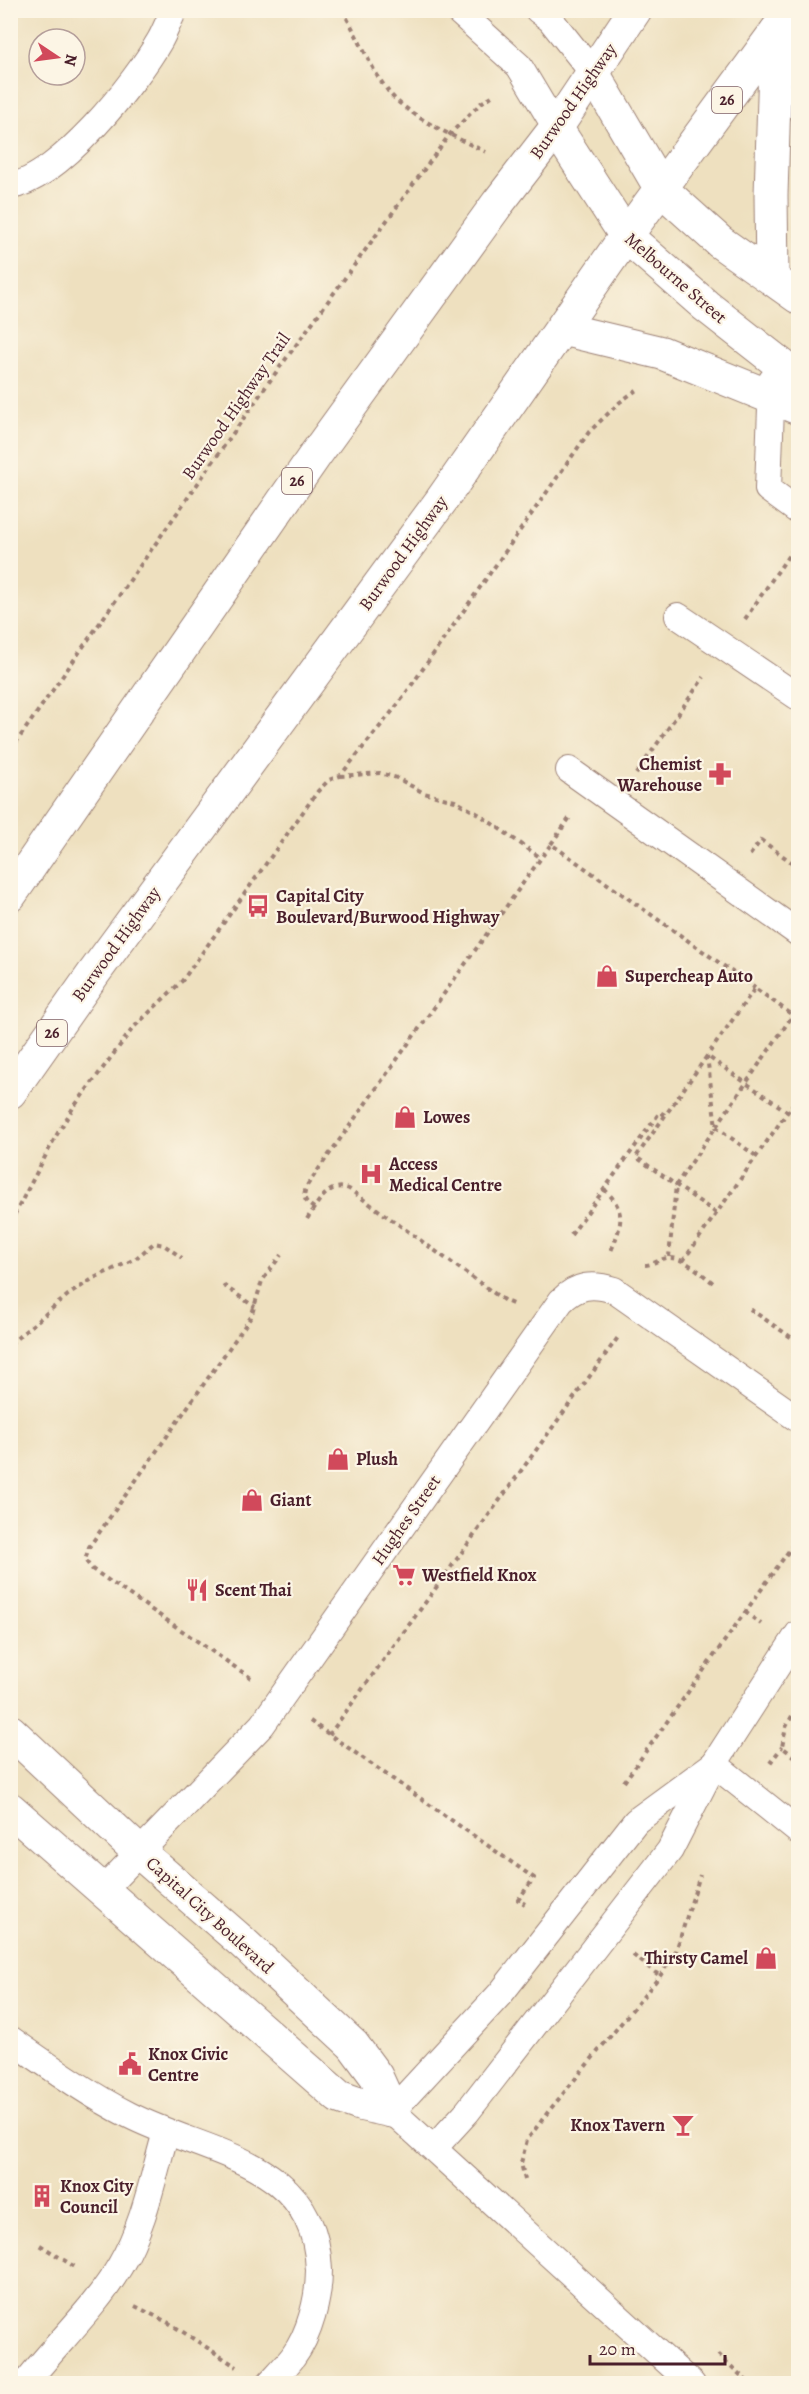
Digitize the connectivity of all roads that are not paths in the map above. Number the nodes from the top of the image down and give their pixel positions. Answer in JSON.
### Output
{"nodes":[{"id":1,"x":174,"y":10,"type":"edge"},
{"id":2,"x":457,"y":10,"type":"edge"},
{"id":3,"x":538,"y":10,"type":"edge"},
{"id":4,"x":635,"y":10,"type":"edge"},
{"id":5,"x":784,"y":21,"type":"edge"},
{"id":6,"x":592,"y":73,"type":"junction"},
{"id":7,"x":556,"y":128,"type":"junction"},
{"id":8,"x":10,"y":186,"type":"edge"},
{"id":9,"x":661,"y":189,"type":"junction"},
{"id":10,"x":626,"y":236,"type":"junction"},
{"id":11,"x":772,"y":277,"type":"junction"},
{"id":12,"x":798,"y":297,"type":"edge"},
{"id":13,"x":562,"y":329,"type":"junction"},
{"id":14,"x":787,"y":369,"type":"edge"},
{"id":15,"x":784,"y":403,"type":"edge"},
{"id":16,"x":798,"y":511,"type":"edge"},
{"id":17,"x":678,"y":616,"type":"dead end"},
{"id":18,"x":798,"y":697,"type":"edge"},
{"id":19,"x":569,"y":770,"type":"dead end"},
{"id":20,"x":10,"y":895,"type":"edge"},
{"id":21,"x":798,"y":933,"type":"edge"},
{"id":22,"x":10,"y":1092,"type":"edge"},
{"id":23,"x":798,"y":1419,"type":"edge"},
{"id":24,"x":798,"y":1634,"type":"edge"},
{"id":25,"x":10,"y":1731,"type":"edge"},
{"id":26,"x":714,"y":1764,"type":"junction"},
{"id":27,"x":10,"y":1809,"type":"edge"},
{"id":28,"x":798,"y":1831,"type":"edge"},
{"id":29,"x":140,"y":1853,"type":"junction"},
{"id":30,"x":102,"y":1891,"type":"junction"},
{"id":31,"x":10,"y":2039,"type":"edge"},
{"id":32,"x":392,"y":2111,"type":"junction"},
{"id":33,"x":166,"y":2132,"type":"junction"},
{"id":34,"x":434,"y":2148,"type":"junction"},
{"id":35,"x":25,"y":2384,"type":"edge"},
{"id":36,"x":269,"y":2384,"type":"edge"},
{"id":37,"x":692,"y":2384,"type":"edge"}],
"edges":[{"from":1,"to":8,"type":"lane"},
{"from":2,"to":7,"type":"lane"},
{"from":3,"to":6,"type":"lane"},
{"from":4,"to":6,"type":"main road","name":"Burwood Highway","number":"26"},
{"from":5,"to":9,"type":"main road","name":"Burwood Highway","number":"26"},
{"from":5,"to":11,"type":"main road"},
{"from":6,"to":7,"type":"main road","name":"Burwood Highway","number":"26"},
{"from":6,"to":9,"type":"main road"},
{"from":7,"to":10,"type":"main road","name":"Melbourne Street"},
{"from":7,"to":20,"type":"main road","name":"Burwood Highway","number":"26"},
{"from":9,"to":10,"type":"main road","name":"Burwood Highway","number":"26"},
{"from":9,"to":11,"type":"main road"},
{"from":10,"to":13,"type":"main road","name":"Burwood Highway","number":"26"},
{"from":10,"to":14,"type":"main road","name":"Melbourne Street"},
{"from":11,"to":12,"type":"main road"},
{"from":13,"to":15,"type":"main road"},
{"from":13,"to":22,"type":"main road","name":"Burwood Highway","number":"26"},
{"from":14,"to":15,"type":"lane"},
{"from":15,"to":16,"type":"lane"},
{"from":17,"to":18,"type":"lane"},
{"from":19,"to":21,"type":"lane"},
{"from":23,"to":29,"type":"lane","name":"Hughes Street"},
{"from":24,"to":26,"type":"lane"},
{"from":25,"to":29,"type":"main road","name":"Capital City Boulevard"},
{"from":26,"to":28,"type":"lane"},
{"from":26,"to":32,"type":"lane"},
{"from":26,"to":34,"type":"lane"},
{"from":27,"to":30,"type":"main road"},
{"from":29,"to":30,"type":"lane","name":"Hughes Street"},
{"from":29,"to":32,"type":"main road","name":"Capital City Boulevard"},
{"from":30,"to":32,"type":"main road"},
{"from":31,"to":33,"type":"lane"},
{"from":32,"to":34,"type":"lane"},
{"from":33,"to":35,"type":"lane"},
{"from":33,"to":36,"type":"lane"},
{"from":34,"to":37,"type":"lane"}]}
